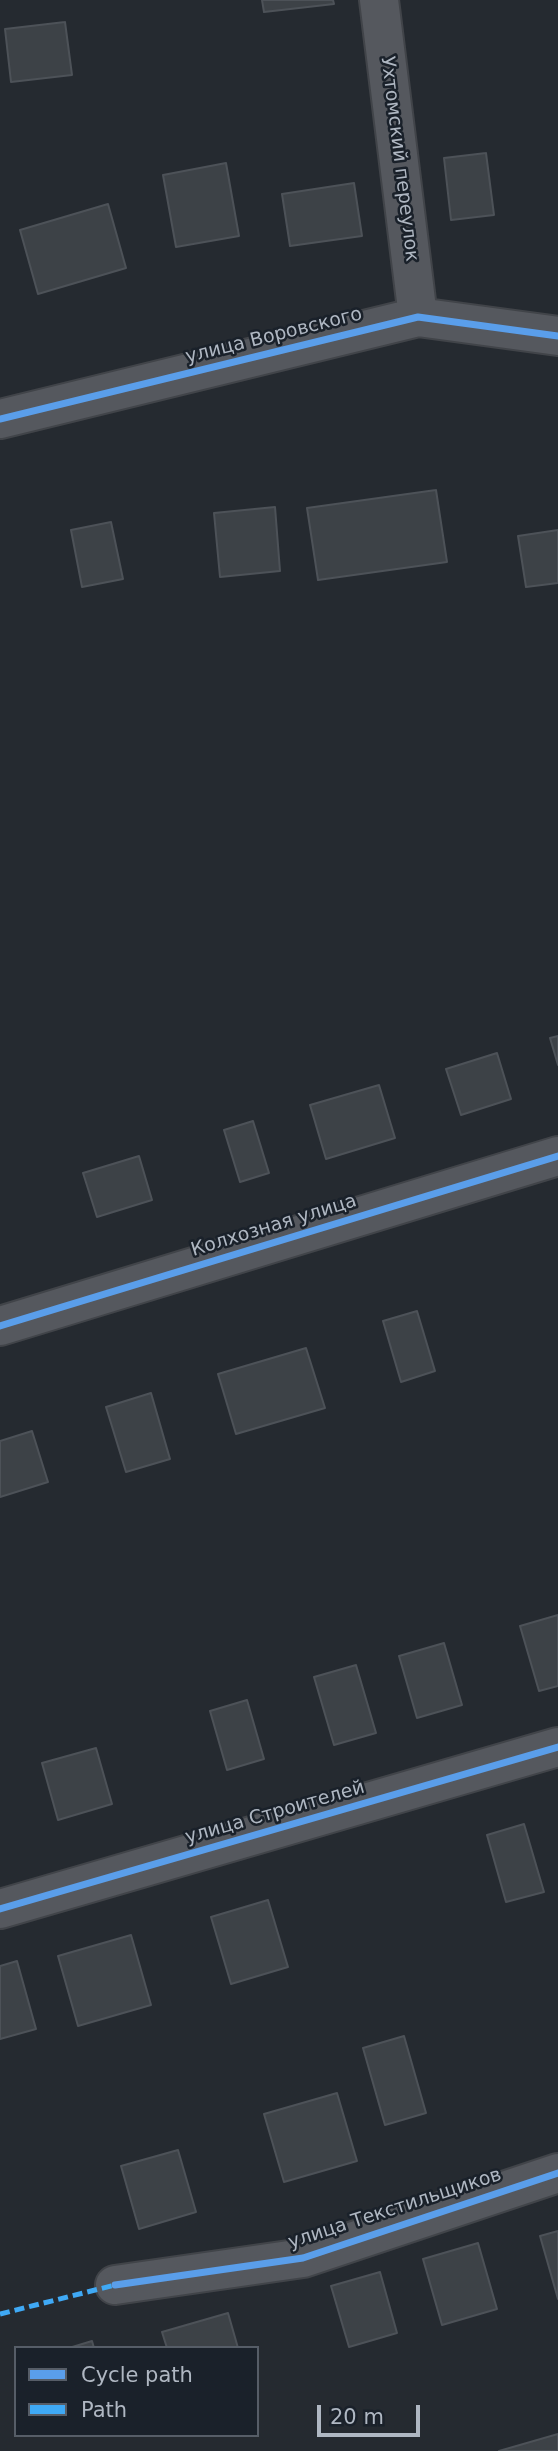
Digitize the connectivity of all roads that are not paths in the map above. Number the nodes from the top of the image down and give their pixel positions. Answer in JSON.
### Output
{"nodes":[{"id":1,"x":379,"y":0,"type":"edge"},
{"id":2,"x":418,"y":317,"type":"junction"},
{"id":3,"x":558,"y":336,"type":"edge"},
{"id":4,"x":0,"y":419,"type":"edge"},
{"id":5,"x":558,"y":1156,"type":"edge"},
{"id":6,"x":0,"y":1326,"type":"edge"},
{"id":7,"x":558,"y":1747,"type":"edge"},
{"id":8,"x":0,"y":1909,"type":"edge"},
{"id":9,"x":558,"y":2173,"type":"edge"},
{"id":10,"x":115,"y":2285,"type":"dead end"}],
"edges":[{"from":1,"to":2,"type":"street","name":"Ухтомский переулок"},
{"from":2,"to":3,"type":"street","name":"улица Воровского"},
{"from":2,"to":4,"type":"street","name":"улица Воровского"},
{"from":5,"to":6,"type":"street","name":"Колхозная улица"},
{"from":7,"to":8,"type":"street","name":"улица Строителей"},
{"from":9,"to":10,"type":"street","name":"улица Текстильщиков"}]}
